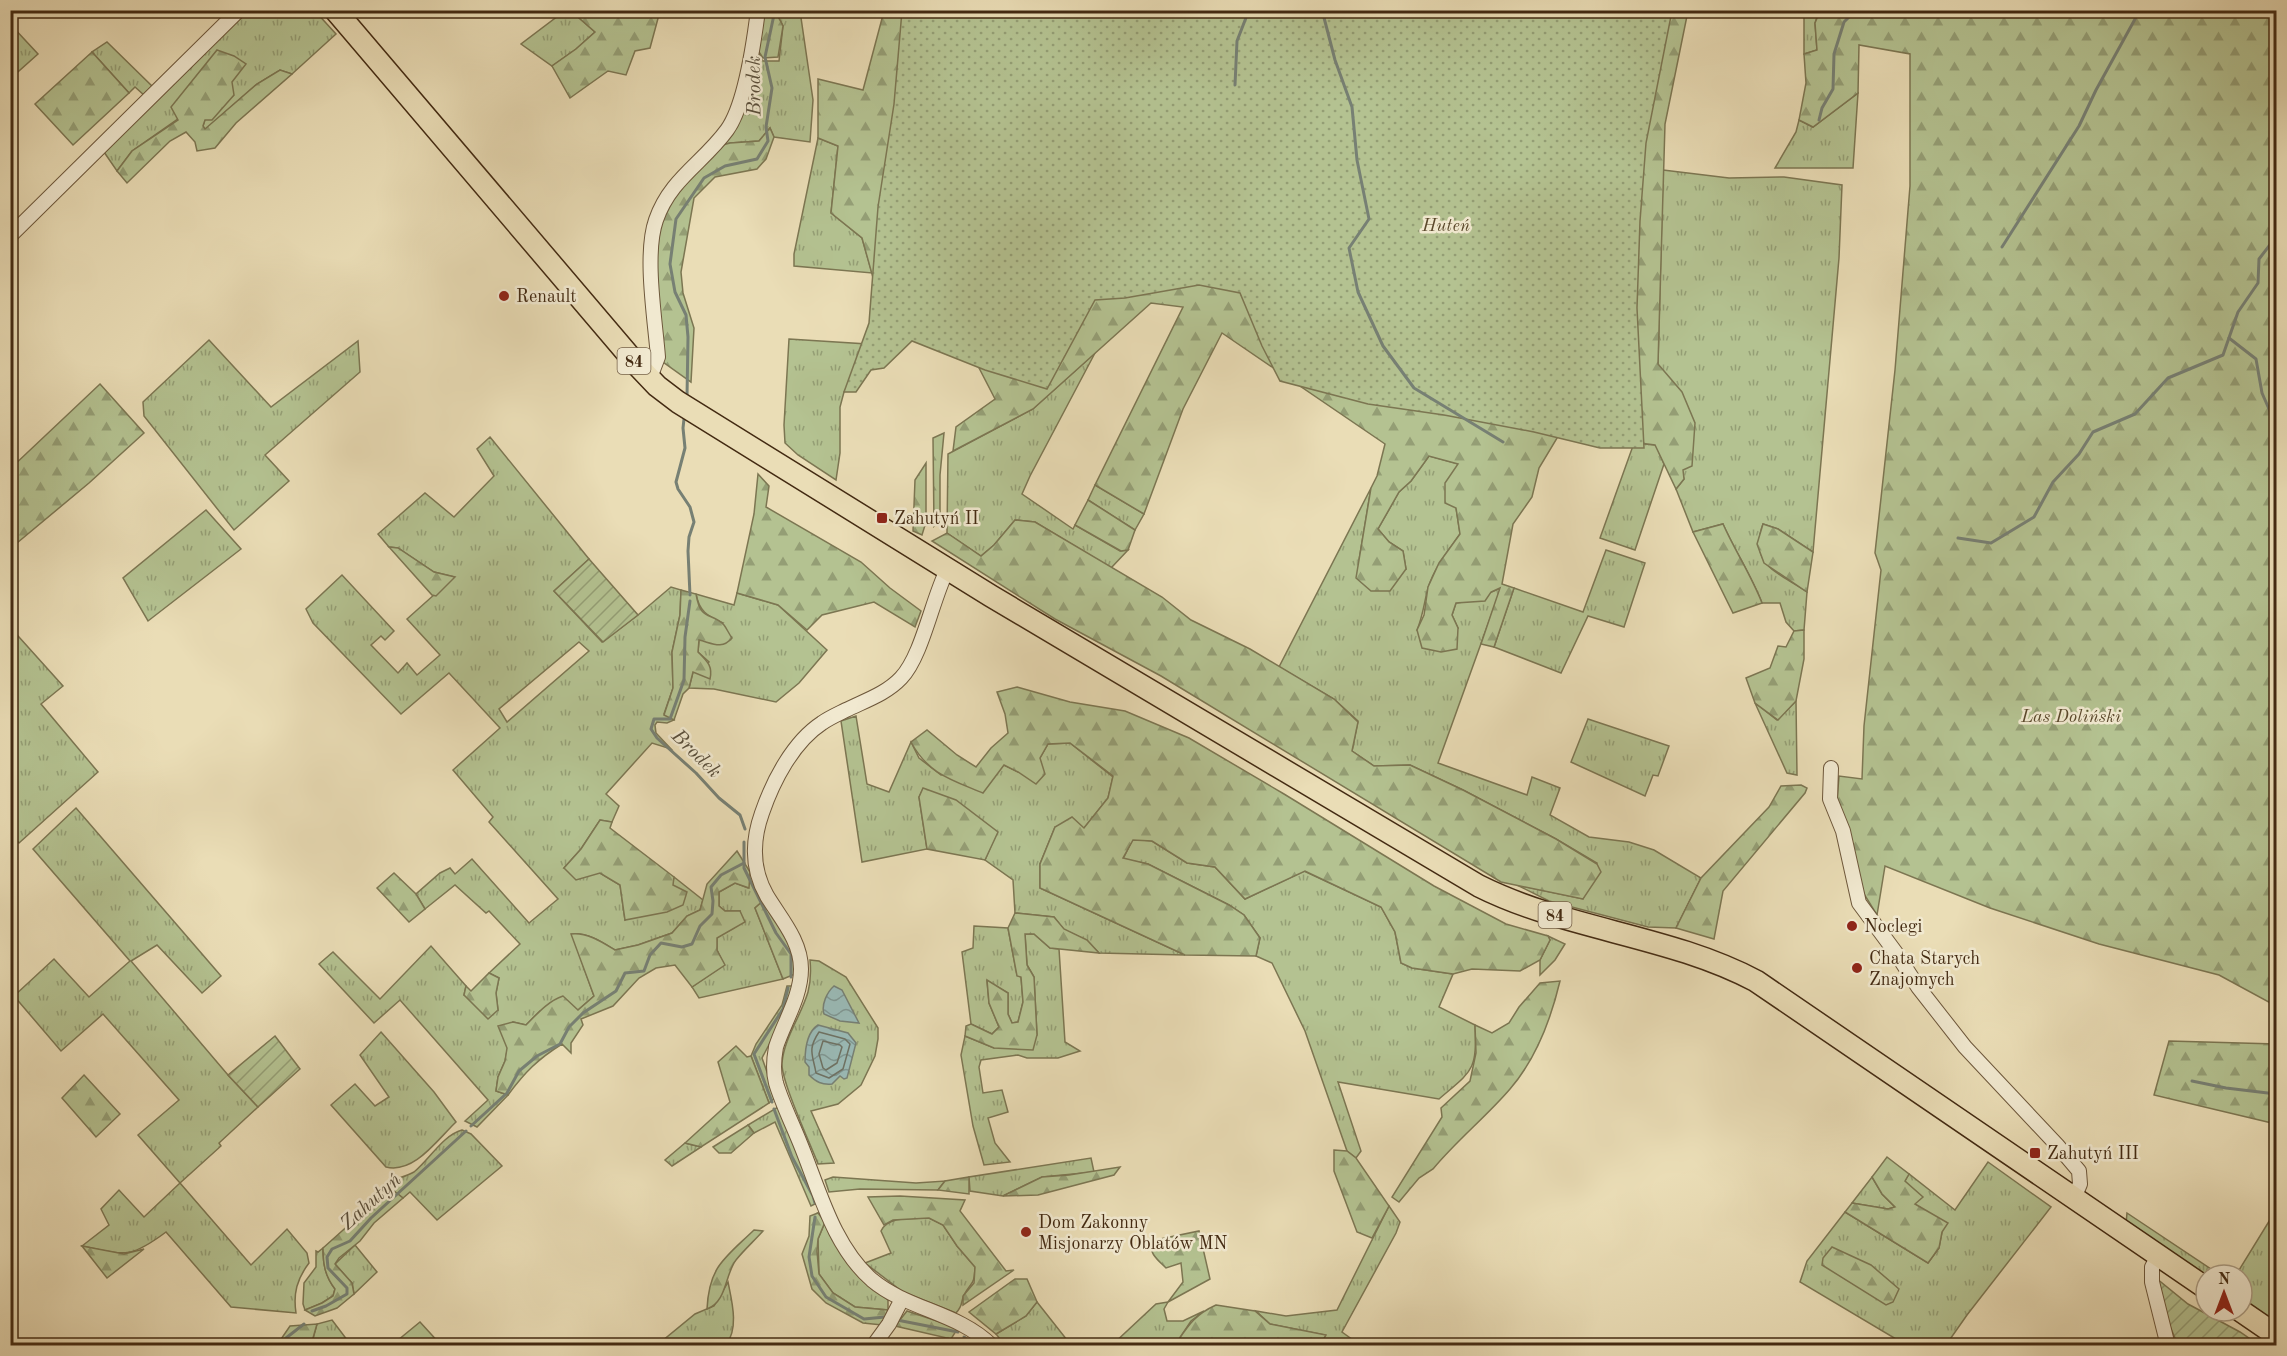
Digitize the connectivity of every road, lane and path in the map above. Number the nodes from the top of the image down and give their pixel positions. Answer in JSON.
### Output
{"nodes":[{"id":1,"x":239,"y":10,"type":"edge"},
{"id":2,"x":335,"y":10,"type":"edge"},
{"id":3,"x":758,"y":10,"type":"edge"},
{"id":4,"x":10,"y":236,"type":"edge"},
{"id":5,"x":648,"y":377,"type":"junction"},
{"id":6,"x":947,"y":570,"type":"junction"},
{"id":7,"x":1831,"y":768,"type":"dead end"},
{"id":8,"x":2074,"y":1198,"type":"junction"},
{"id":9,"x":2158,"y":1256,"type":"junction"},
{"id":10,"x":2194,"y":1280,"type":"edge"},
{"id":11,"x":902,"y":1299,"type":"junction"},
{"id":12,"x":2254,"y":1320,"type":"edge"},
{"id":13,"x":2277,"y":1335,"type":"edge"},
{"id":14,"x":873,"y":1346,"type":"edge"},
{"id":15,"x":992,"y":1346,"type":"edge"},
{"id":16,"x":2168,"y":1346,"type":"edge"}],
"edges":[{"from":1,"to":4,"type":"street"},
{"from":2,"to":5,"type":"main road","number":"84"},
{"from":3,"to":5,"type":"street"},
{"from":5,"to":6,"type":"main road","number":"84"},
{"from":6,"to":8,"type":"main road","number":"84"},
{"from":6,"to":11,"type":"street"},
{"from":7,"to":8,"type":"street"},
{"from":8,"to":9,"type":"main road","number":"84"},
{"from":9,"to":10,"type":"main road","number":"84"},
{"from":9,"to":16,"type":"street"},
{"from":11,"to":14,"type":"street"},
{"from":11,"to":15,"type":"street"},
{"from":12,"to":13,"type":"main road"}]}
